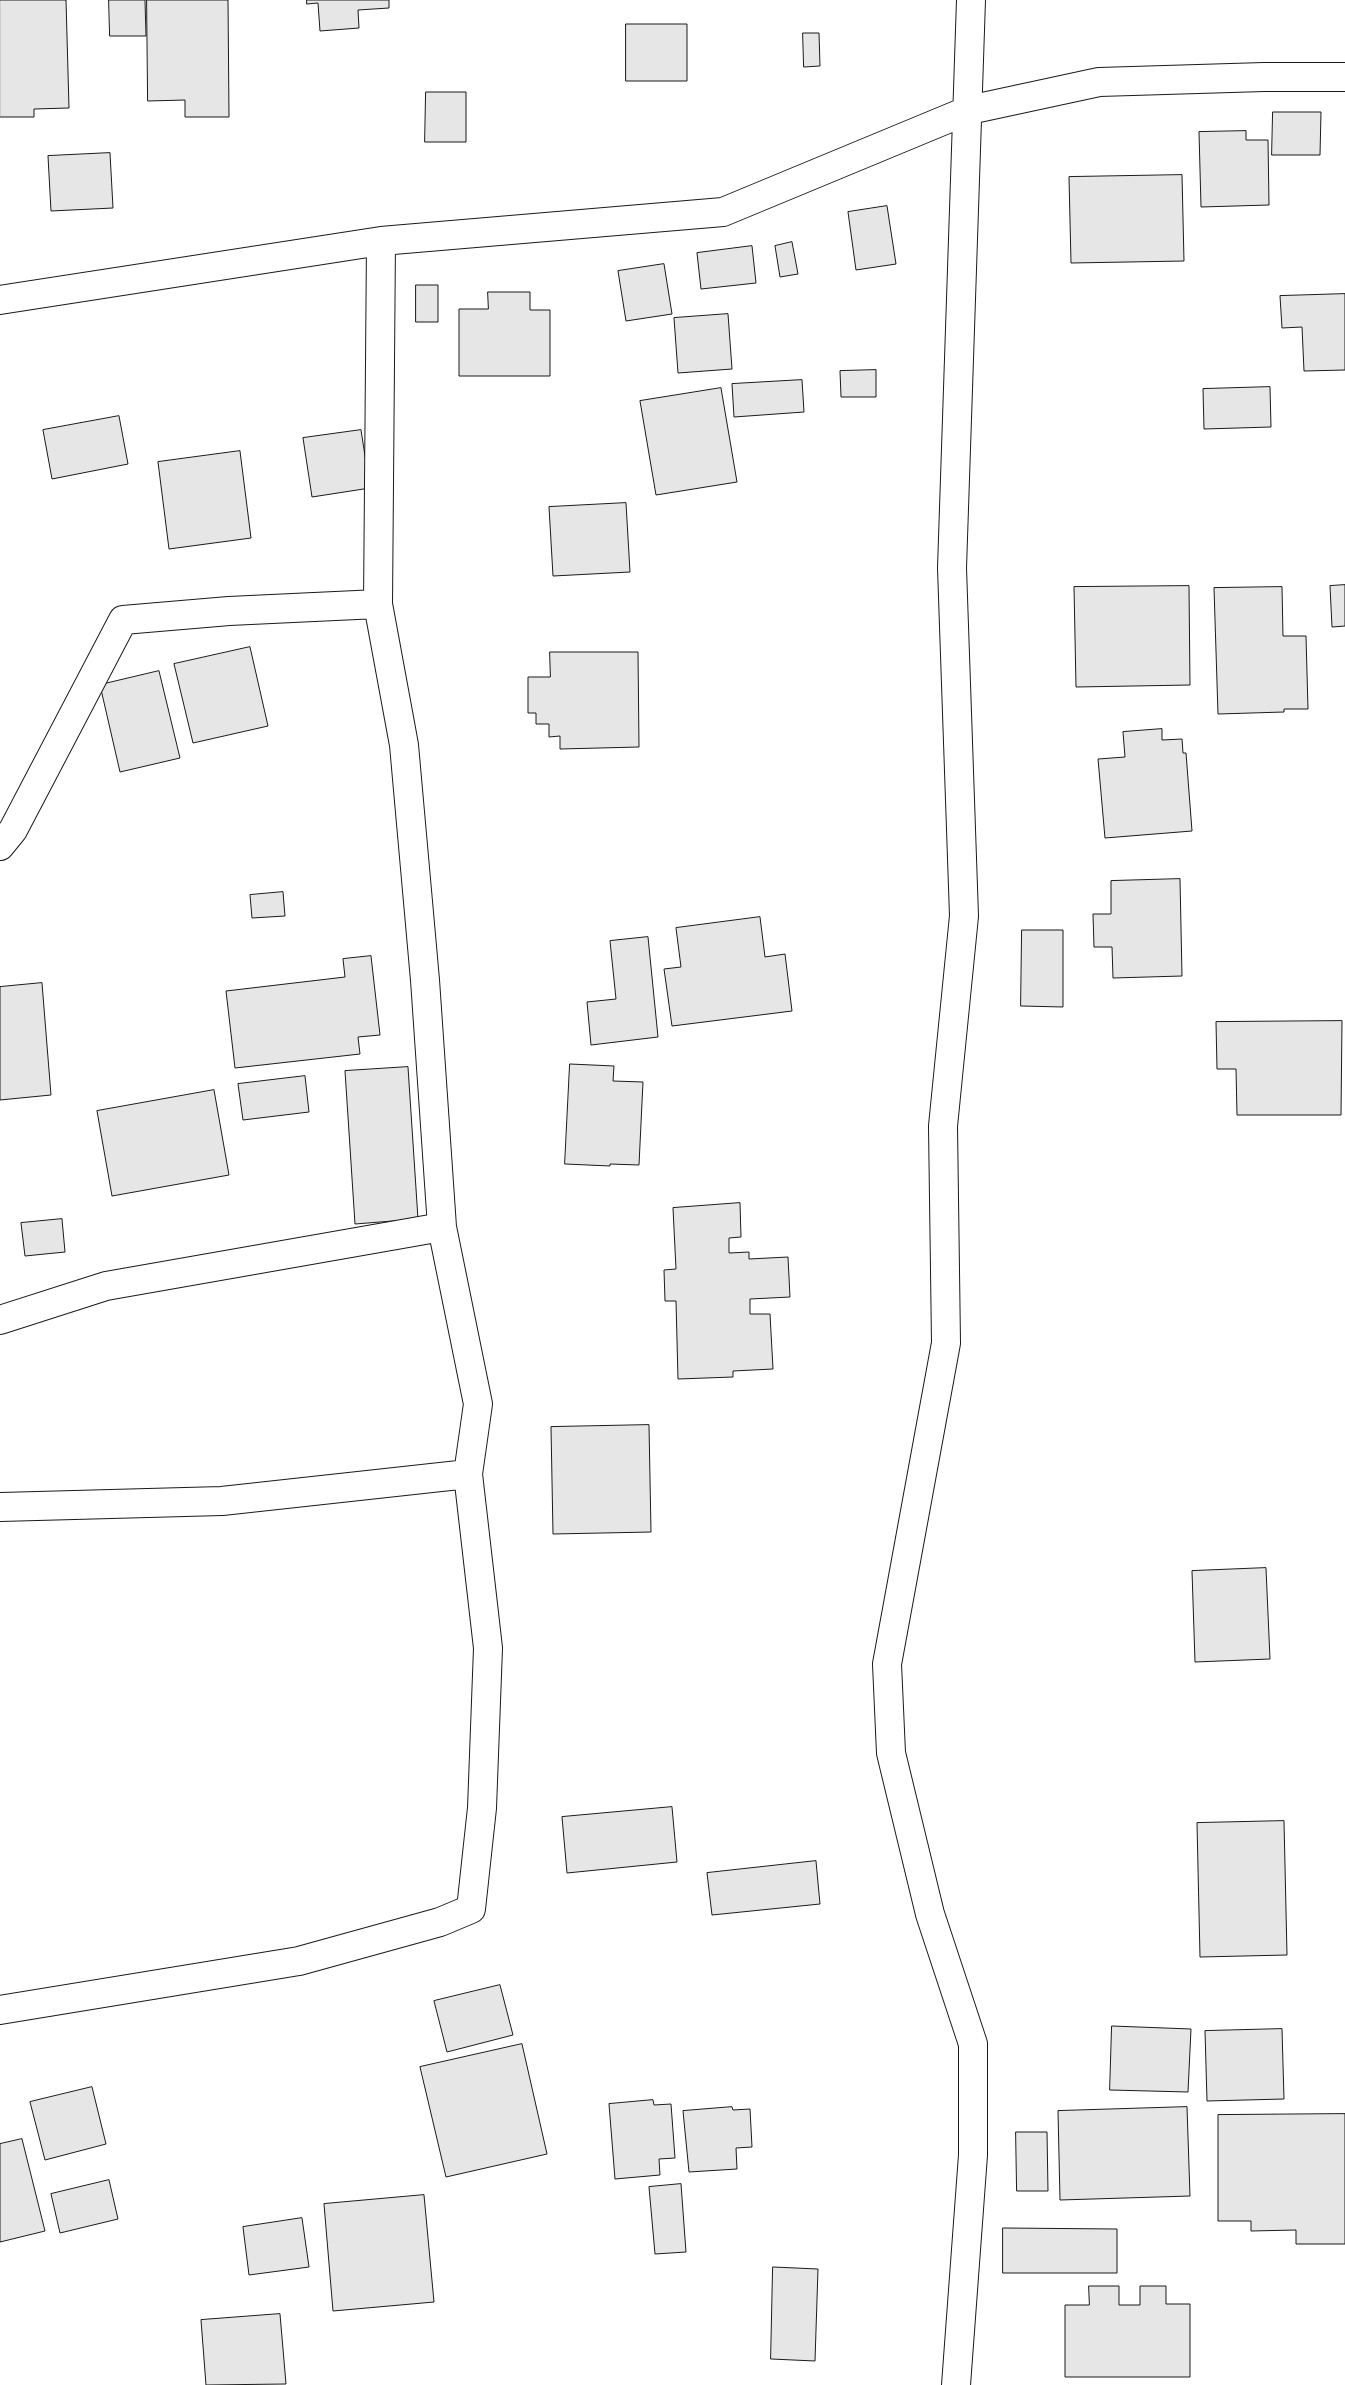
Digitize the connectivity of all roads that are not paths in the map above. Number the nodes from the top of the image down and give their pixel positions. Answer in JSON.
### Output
{"nodes":[{"id":1,"x":971,"y":0,"type":"edge"},
{"id":2,"x":1345,"y":77,"type":"edge"},
{"id":3,"x":969,"y":110,"type":"junction"},
{"id":4,"x":381,"y":241,"type":"junction"},
{"id":5,"x":0,"y":300,"type":"edge"},
{"id":6,"x":378,"y":604,"type":"junction"},
{"id":7,"x":0,"y":846,"type":"edge"},
{"id":8,"x":442,"y":1227,"type":"junction"},
{"id":9,"x":0,"y":1320,"type":"edge"},
{"id":10,"x":468,"y":1474,"type":"junction"},
{"id":11,"x":0,"y":1507,"type":"edge"},
{"id":12,"x":0,"y":2010,"type":"edge"},
{"id":13,"x":956,"y":2385,"type":"edge"}],
"edges":[{"from":1,"to":3,"type":"street"},
{"from":2,"to":3,"type":"street"},
{"from":3,"to":4,"type":"street"},
{"from":3,"to":13,"type":"street"},
{"from":4,"to":5,"type":"street"},
{"from":4,"to":6,"type":"street"},
{"from":6,"to":7,"type":"street"},
{"from":6,"to":8,"type":"street"},
{"from":8,"to":9,"type":"street"},
{"from":8,"to":10,"type":"street"},
{"from":10,"to":11,"type":"street"},
{"from":10,"to":12,"type":"street"}]}
